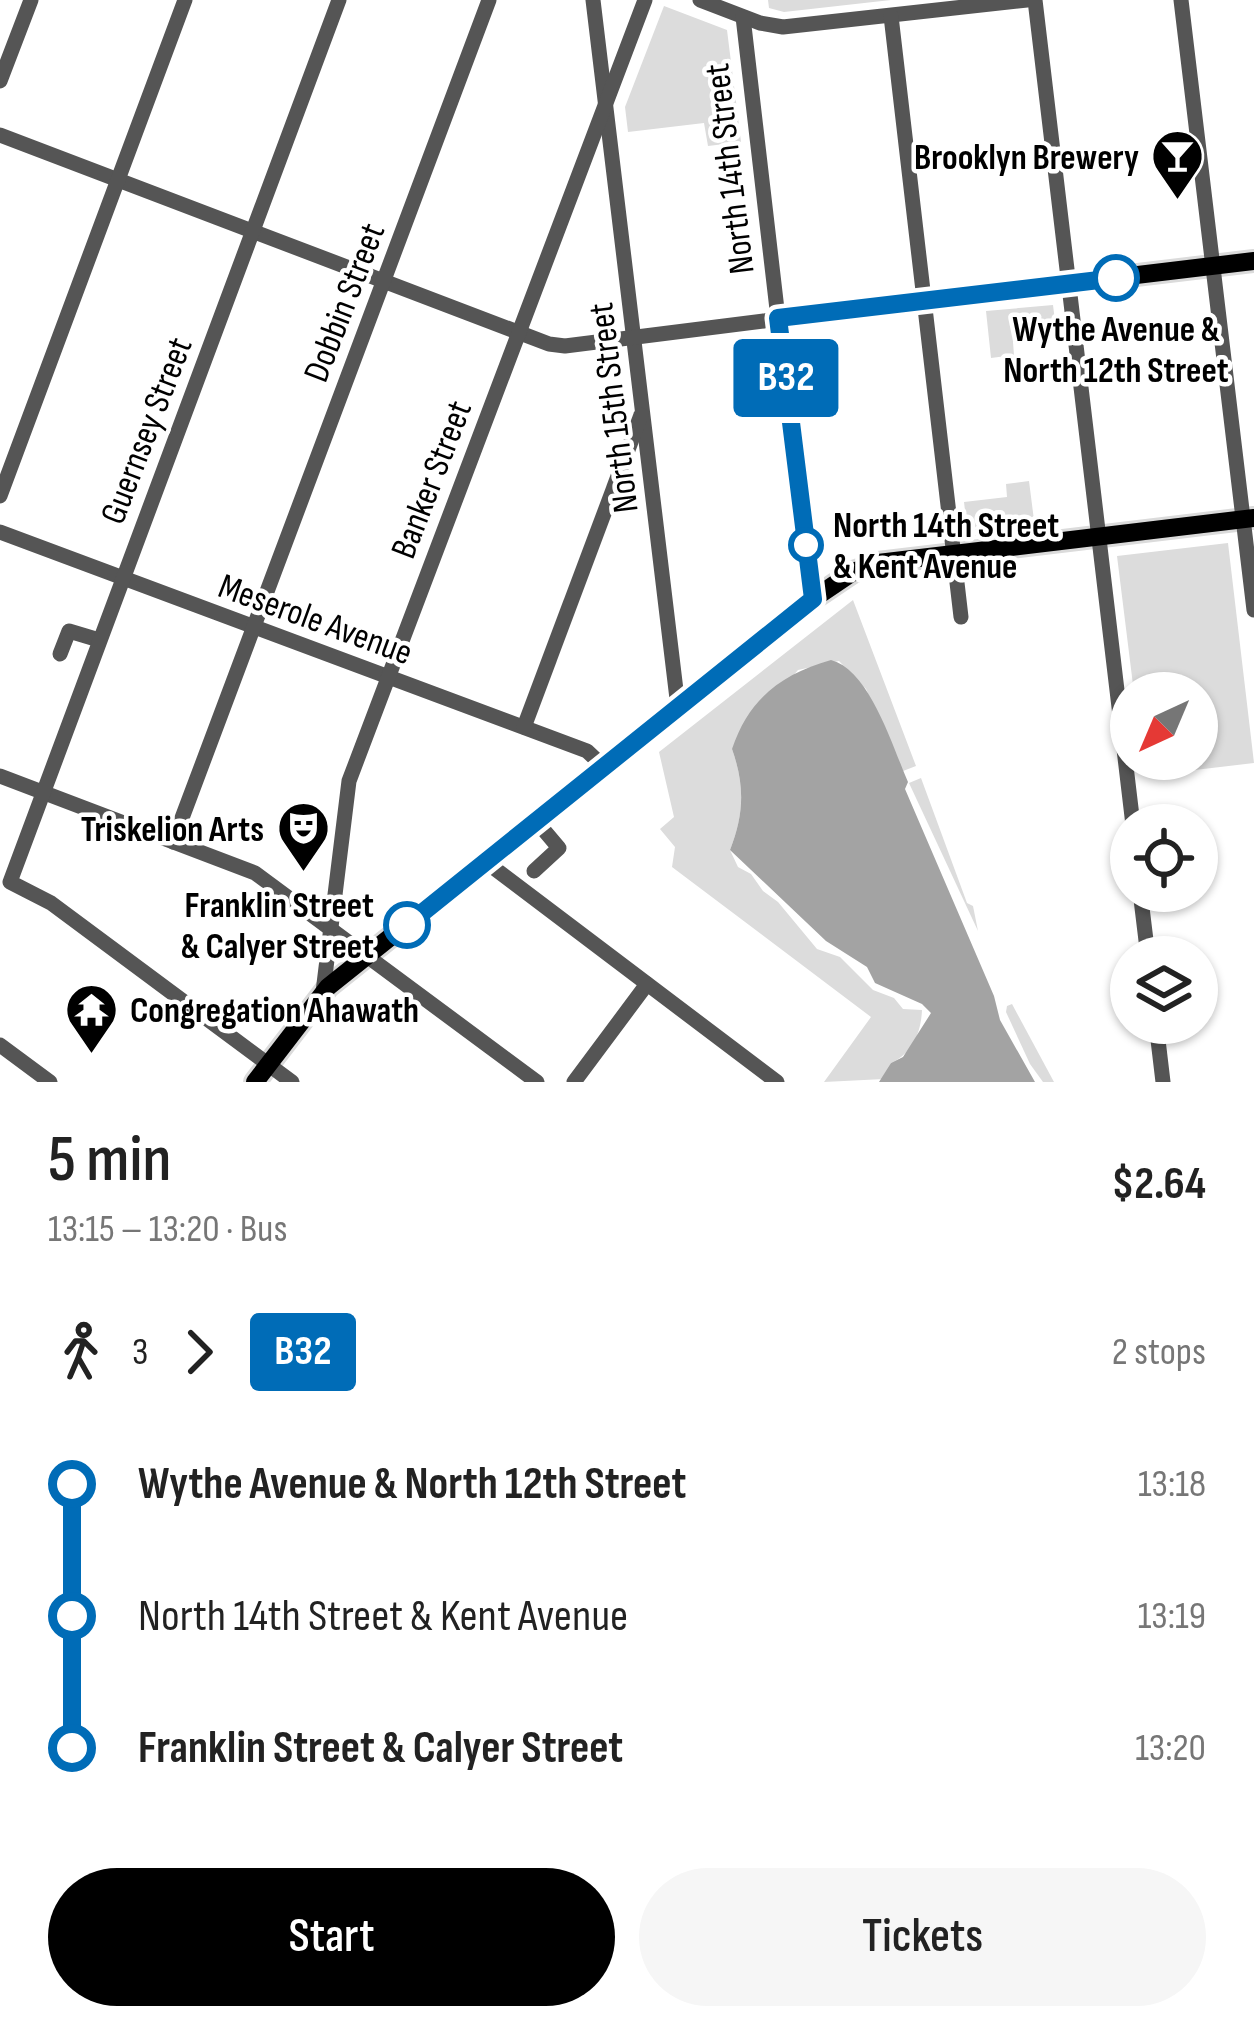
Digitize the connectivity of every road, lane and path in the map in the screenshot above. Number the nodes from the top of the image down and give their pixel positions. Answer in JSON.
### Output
{"nodes":[{"id":1,"x":31,"y":0,"type":"edge"},
{"id":2,"x":185,"y":0,"type":"edge"},
{"id":3,"x":339,"y":0,"type":"edge"},
{"id":4,"x":488,"y":0,"type":"edge"},
{"id":5,"x":593,"y":0,"type":"edge"},
{"id":6,"x":645,"y":0,"type":"edge"},
{"id":7,"x":700,"y":0,"type":"edge"},
{"id":8,"x":1031,"y":0,"type":"edge"},
{"id":9,"x":1181,"y":0,"type":"edge"},
{"id":10,"x":891,"y":16,"type":"junction"},
{"id":11,"x":743,"y":17,"type":"junction"},
{"id":12,"x":0,"y":81,"type":"edge"},
{"id":13,"x":606,"y":103,"type":"junction"},
{"id":14,"x":0,"y":135,"type":"edge"},
{"id":15,"x":118,"y":179,"type":"junction"},
{"id":16,"x":253,"y":230,"type":"junction"},
{"id":17,"x":1254,"y":261,"type":"edge"},
{"id":18,"x":1214,"y":266,"type":"junction"},
{"id":19,"x":383,"y":279,"type":"junction"},
{"id":20,"x":1069,"y":283,"type":"junction"},
{"id":21,"x":923,"y":300,"type":"junction"},
{"id":22,"x":778,"y":318,"type":"junction"},
{"id":23,"x":518,"y":332,"type":"junction"},
{"id":24,"x":633,"y":336,"type":"junction"},
{"id":25,"x":642,"y":412,"type":"junction"},
{"id":26,"x":0,"y":496,"type":"edge"},
{"id":27,"x":1249,"y":518,"type":"edge"},
{"id":28,"x":0,"y":532,"type":"edge"},
{"id":29,"x":1099,"y":537,"type":"junction"},
{"id":30,"x":953,"y":554,"type":"junction"},
{"id":31,"x":122,"y":577,"type":"junction"},
{"id":32,"x":813,"y":599,"type":"junction"},
{"id":33,"x":1254,"y":610,"type":"edge"},
{"id":34,"x":961,"y":617,"type":"dead end"},
{"id":35,"x":254,"y":626,"type":"junction"},
{"id":36,"x":99,"y":640,"type":"junction"},
{"id":37,"x":60,"y":654,"type":"dead end"},
{"id":38,"x":388,"y":676,"type":"junction"},
{"id":39,"x":678,"y":707,"type":"junction"},
{"id":40,"x":524,"y":727,"type":"junction"},
{"id":41,"x":605,"y":768,"type":"junction"},
{"id":42,"x":0,"y":776,"type":"edge"},
{"id":43,"x":42,"y":792,"type":"junction"},
{"id":44,"x":1131,"y":804,"type":"edge"},
{"id":45,"x":537,"y":822,"type":"junction"},
{"id":46,"x":173,"y":842,"type":"junction"},
{"id":47,"x":487,"y":862,"type":"junction"},
{"id":48,"x":534,"y":871,"type":"dead end"},
{"id":49,"x":330,"y":928,"type":"junction"},
{"id":50,"x":367,"y":956,"type":"junction"},
{"id":51,"x":647,"y":984,"type":"junction"},
{"id":52,"x":322,"y":992,"type":"junction"},
{"id":53,"x":1158,"y":1044,"type":"edge"},
{"id":54,"x":0,"y":1045,"type":"edge"},
{"id":55,"x":268,"y":1064,"type":"junction"},
{"id":56,"x":50,"y":1082,"type":"edge"},
{"id":57,"x":255,"y":1082,"type":"edge"},
{"id":58,"x":292,"y":1082,"type":"edge"},
{"id":59,"x":537,"y":1082,"type":"edge"},
{"id":60,"x":574,"y":1082,"type":"edge"},
{"id":61,"x":777,"y":1082,"type":"edge"},
{"id":62,"x":1163,"y":1082,"type":"edge"}],
"edges":[{"from":1,"to":12,"type":"street"},
{"from":2,"to":15,"type":"street"},
{"from":3,"to":16,"type":"street","name":"Guernsey Street"},
{"from":4,"to":19,"type":"street","name":"Dobbin Street"},
{"from":5,"to":13,"type":"street","name":"North 15th Street"},
{"from":6,"to":13,"type":"street","name":"Banker Street"},
{"from":7,"to":11,"type":"street"},
{"from":8,"to":10,"type":"street"},
{"from":8,"to":20,"type":"street"},
{"from":9,"to":18,"type":"street"},
{"from":10,"to":11,"type":"street"},
{"from":10,"to":21,"type":"street"},
{"from":11,"to":22,"type":"street","name":"North 14th Street"},
{"from":13,"to":23,"type":"street","name":"Banker Street"},
{"from":13,"to":24,"type":"street","name":"North 15th Street"},
{"from":14,"to":15,"type":"street"},
{"from":15,"to":16,"type":"street"},
{"from":15,"to":26,"type":"street"},
{"from":16,"to":19,"type":"street"},
{"from":16,"to":31,"type":"street","name":"Guernsey Street"},
{"from":17,"to":18,"type":"main road"},
{"from":18,"to":20,"type":"main road"},
{"from":18,"to":27,"type":"street"},
{"from":19,"to":23,"type":"street"},
{"from":19,"to":35,"type":"street","name":"Dobbin Street"},
{"from":20,"to":21,"type":"main road"},
{"from":20,"to":29,"type":"street"},
{"from":21,"to":22,"type":"main road"},
{"from":21,"to":30,"type":"street"},
{"from":22,"to":24,"type":"street"},
{"from":22,"to":32,"type":"main road","name":"North 14th Street"},
{"from":23,"to":24,"type":"street"},
{"from":23,"to":38,"type":"street","name":"Banker Street"},
{"from":24,"to":25,"type":"street","name":"North 15th Street"},
{"from":25,"to":39,"type":"street","name":"North 15th Street"},
{"from":25,"to":40,"type":"street"},
{"from":27,"to":29,"type":"main road"},
{"from":27,"to":33,"type":"street"},
{"from":28,"to":31,"type":"street","name":"Meserole Avenue"},
{"from":29,"to":30,"type":"main road"},
{"from":29,"to":44,"type":"street"},
{"from":30,"to":32,"type":"main road"},
{"from":30,"to":34,"type":"street"},
{"from":31,"to":35,"type":"street","name":"Meserole Avenue"},
{"from":31,"to":36,"type":"street","name":"Guernsey Street"},
{"from":32,"to":39,"type":"main road"},
{"from":35,"to":38,"type":"street","name":"Meserole Avenue"},
{"from":35,"to":46,"type":"street","name":"Dobbin Street"},
{"from":36,"to":37,"type":"street"},
{"from":36,"to":43,"type":"street","name":"Guernsey Street"},
{"from":38,"to":40,"type":"street","name":"Meserole Avenue"},
{"from":38,"to":49,"type":"street","name":"Banker Street"},
{"from":39,"to":41,"type":"main road"},
{"from":40,"to":41,"type":"street","name":"Meserole Avenue"},
{"from":41,"to":45,"type":"main road"},
{"from":42,"to":43,"type":"street"},
{"from":43,"to":46,"type":"street"},
{"from":43,"to":55,"type":"street","name":"Guernsey Street"},
{"from":45,"to":47,"type":"main road"},
{"from":45,"to":48,"type":"street"},
{"from":46,"to":49,"type":"street"},
{"from":47,"to":50,"type":"main road"},
{"from":47,"to":51,"type":"street"},
{"from":49,"to":50,"type":"street"},
{"from":49,"to":52,"type":"street","name":"Banker Street"},
{"from":50,"to":52,"type":"main road"},
{"from":50,"to":59,"type":"street"},
{"from":51,"to":60,"type":"street"},
{"from":51,"to":61,"type":"street"},
{"from":52,"to":55,"type":"main road"},
{"from":53,"to":62,"type":"street"},
{"from":54,"to":56,"type":"street"},
{"from":55,"to":57,"type":"main road"},
{"from":55,"to":58,"type":"street"}]}
